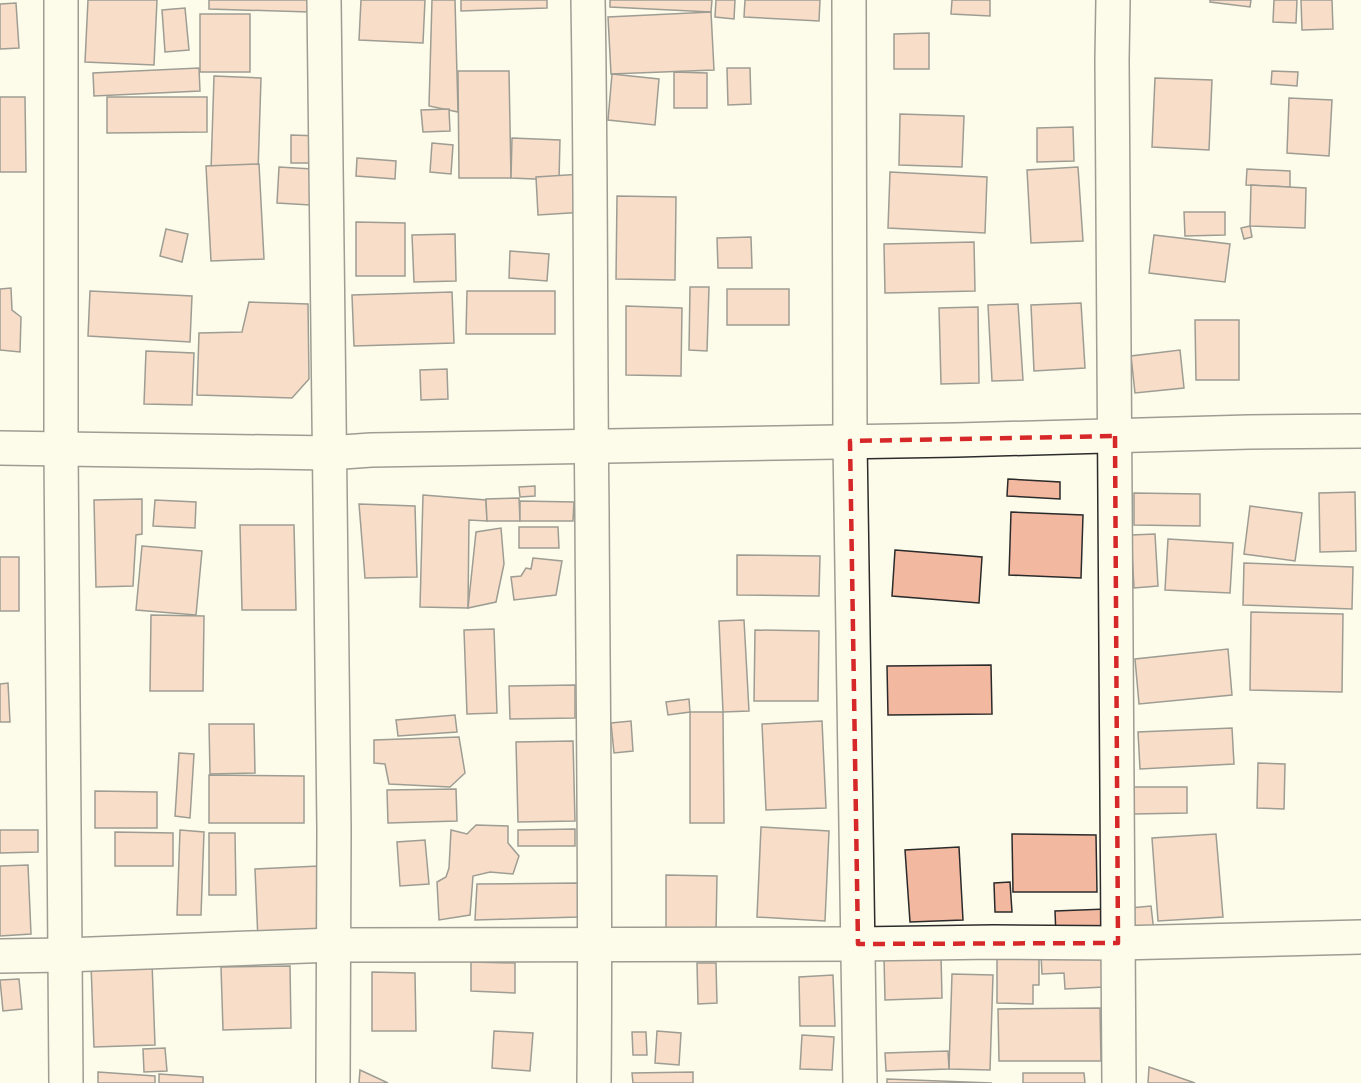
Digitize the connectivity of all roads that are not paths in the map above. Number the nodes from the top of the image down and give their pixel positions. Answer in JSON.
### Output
{"nodes":[{"id":1,"x":61,"y":0,"type":"edge"},
{"id":2,"x":324,"y":0,"type":"edge"},
{"id":3,"x":588,"y":0,"type":"edge"},
{"id":4,"x":849,"y":0,"type":"edge"},
{"id":5,"x":1113,"y":0,"type":"edge"},
{"id":6,"x":1361,"y":431,"type":"edge"},
{"id":7,"x":1115,"y":436,"type":"junction"},
{"id":8,"x":850,"y":441,"type":"junction"},
{"id":9,"x":591,"y":446,"type":"junction"},
{"id":10,"x":0,"y":448,"type":"edge"},
{"id":11,"x":62,"y":448,"type":"junction"},
{"id":12,"x":329,"y":453,"type":"junction"},
{"id":13,"x":1361,"y":938,"type":"edge"},
{"id":14,"x":1118,"y":943,"type":"junction"},
{"id":15,"x":858,"y":944,"type":"junction"},
{"id":16,"x":333,"y":945,"type":"junction"},
{"id":17,"x":596,"y":945,"type":"junction"},
{"id":18,"x":65,"y":955,"type":"junction"},
{"id":19,"x":0,"y":956,"type":"edge"},
{"id":20,"x":66,"y":1083,"type":"edge"},
{"id":21,"x":333,"y":1083,"type":"edge"},
{"id":22,"x":594,"y":1083,"type":"edge"},
{"id":23,"x":860,"y":1083,"type":"edge"},
{"id":24,"x":1119,"y":1083,"type":"edge"}],
"edges":[{"from":1,"to":11,"type":"street"},
{"from":2,"to":12,"type":"street"},
{"from":3,"to":9,"type":"street"},
{"from":4,"to":8,"type":"street"},
{"from":5,"to":7,"type":"street"},
{"from":6,"to":7,"type":"street"},
{"from":7,"to":8,"type":"street"},
{"from":7,"to":14,"type":"street"},
{"from":8,"to":9,"type":"street"},
{"from":8,"to":15,"type":"street"},
{"from":9,"to":12,"type":"street"},
{"from":9,"to":17,"type":"street"},
{"from":10,"to":11,"type":"street"},
{"from":11,"to":12,"type":"street"},
{"from":11,"to":18,"type":"street"},
{"from":12,"to":16,"type":"street"},
{"from":13,"to":14,"type":"street"},
{"from":14,"to":15,"type":"street"},
{"from":14,"to":24,"type":"street"},
{"from":15,"to":17,"type":"street"},
{"from":15,"to":23,"type":"street"},
{"from":16,"to":17,"type":"street"},
{"from":16,"to":18,"type":"street"},
{"from":16,"to":21,"type":"street"},
{"from":17,"to":22,"type":"street"},
{"from":18,"to":19,"type":"street"},
{"from":18,"to":20,"type":"street"}]}
